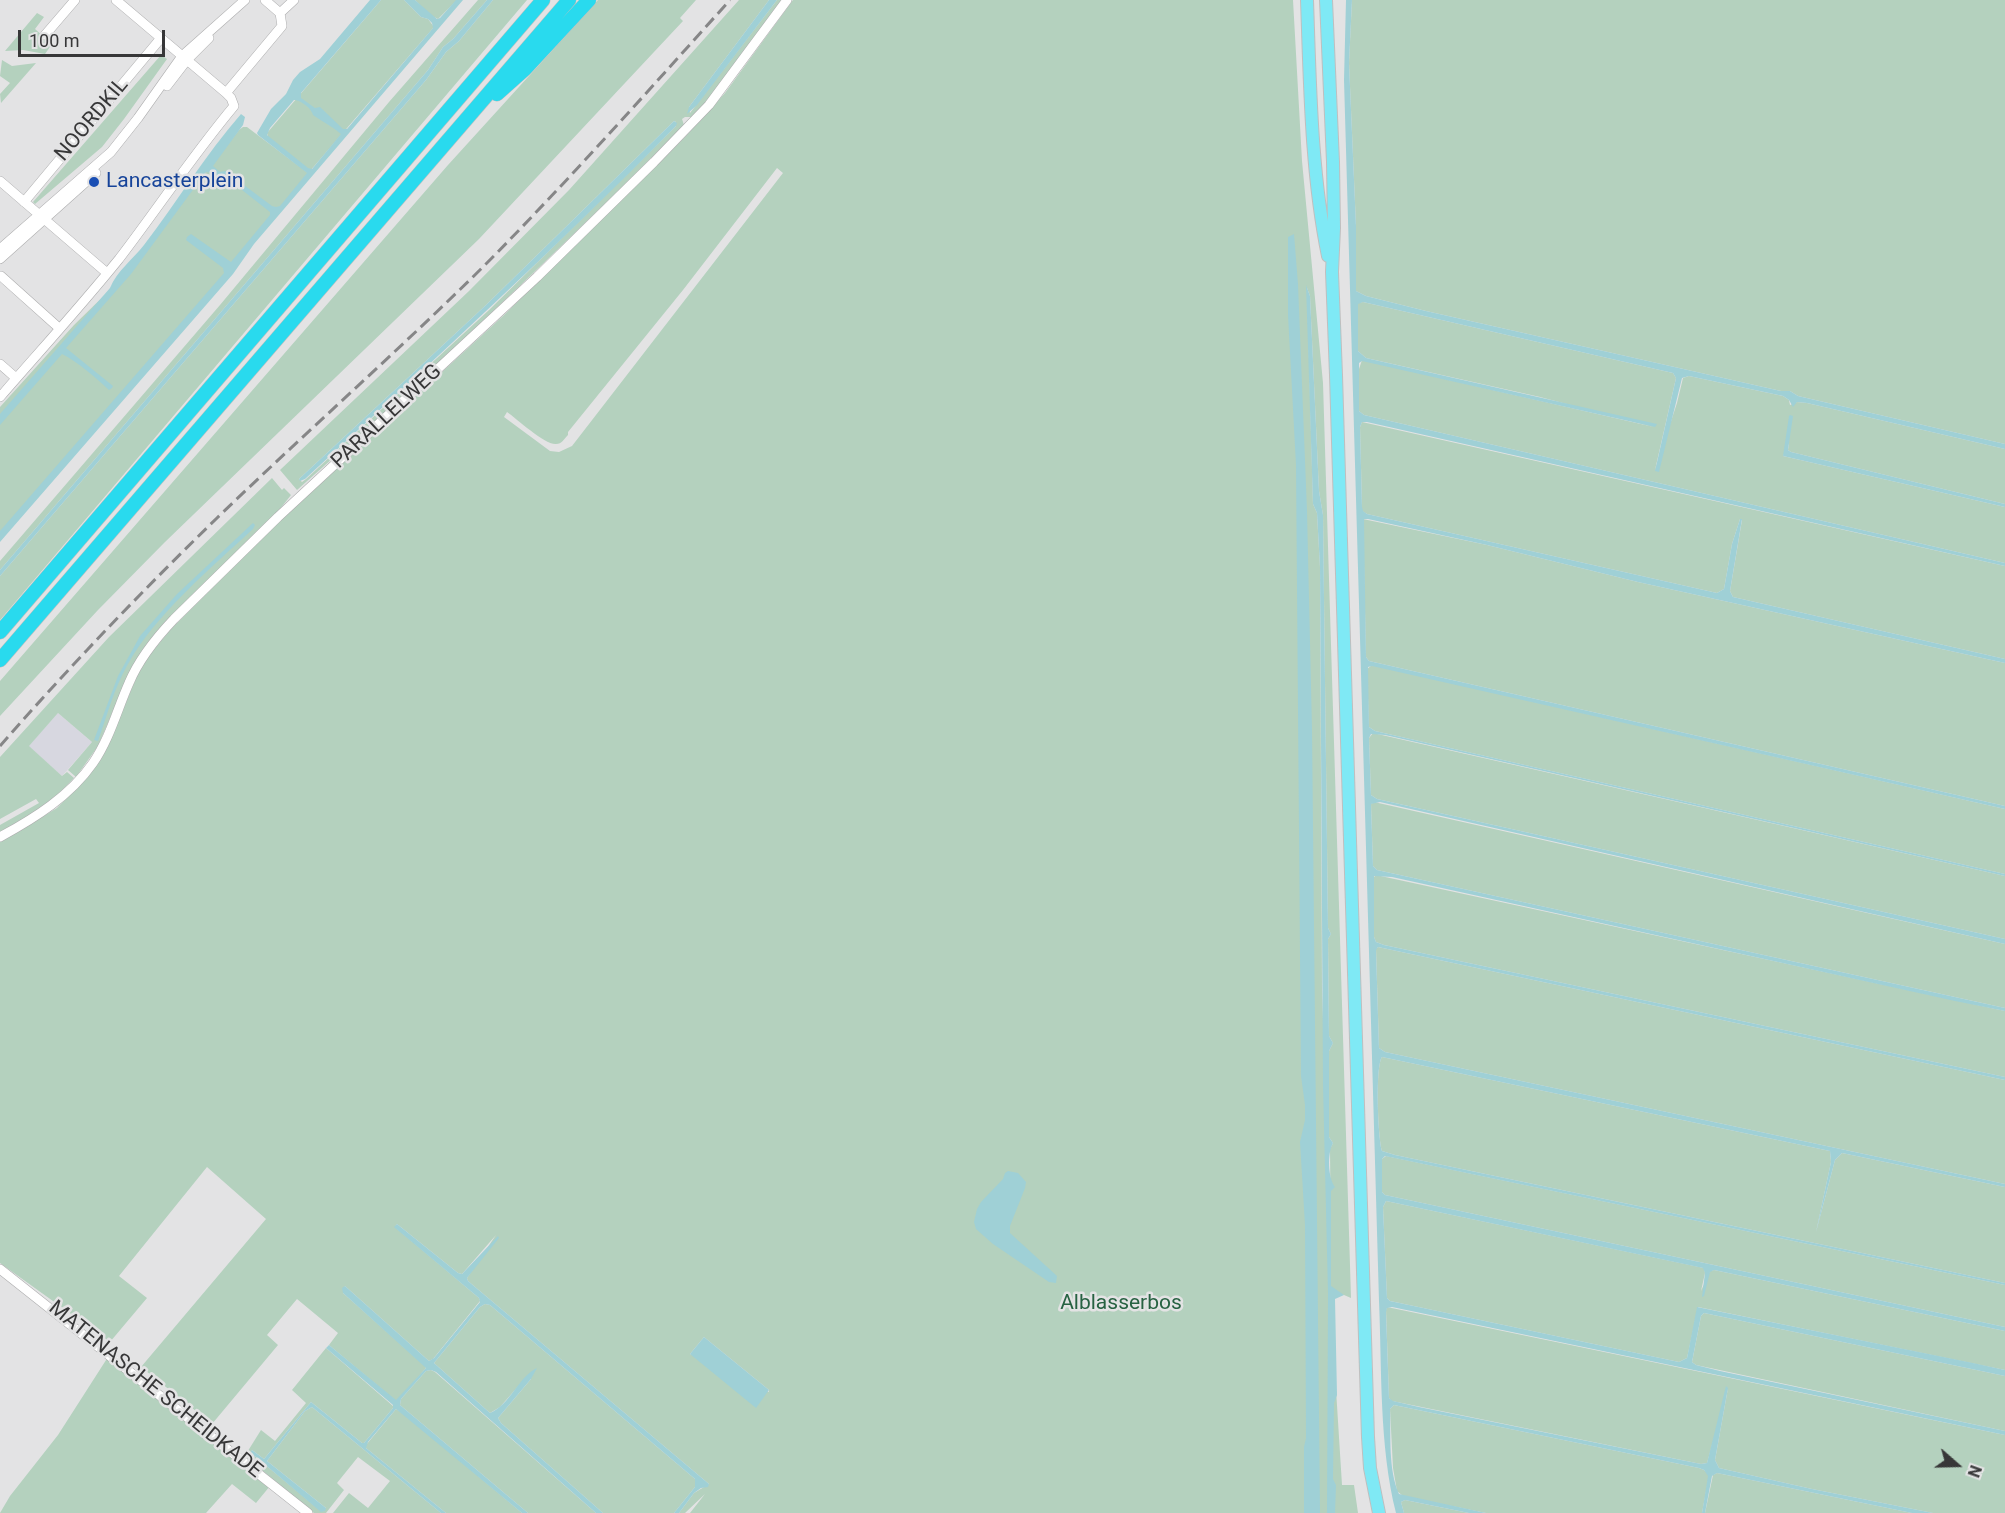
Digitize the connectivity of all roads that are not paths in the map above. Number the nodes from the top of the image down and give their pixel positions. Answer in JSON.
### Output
{"nodes":[{"id":1,"x":75,"y":0,"type":"edge"},
{"id":2,"x":116,"y":0,"type":"edge"},
{"id":3,"x":245,"y":0,"type":"edge"},
{"id":4,"x":265,"y":0,"type":"edge"},
{"id":5,"x":294,"y":0,"type":"edge"},
{"id":6,"x":569,"y":0,"type":"edge"},
{"id":7,"x":589,"y":0,"type":"edge"},
{"id":8,"x":788,"y":0,"type":"edge"},
{"id":9,"x":1307,"y":0,"type":"edge"},
{"id":10,"x":1326,"y":0,"type":"edge"},
{"id":11,"x":539,"y":3,"type":"edge"},
{"id":12,"x":280,"y":13,"type":"junction"},
{"id":13,"x":45,"y":34,"type":"dead end"},
{"id":14,"x":161,"y":38,"type":"junction"},
{"id":15,"x":184,"y":58,"type":"junction"},
{"id":16,"x":226,"y":93,"type":"junction"},
{"id":17,"x":447,"y":141,"type":"junction"},
{"id":18,"x":0,"y":181,"type":"edge"},
{"id":19,"x":24,"y":202,"type":"junction"},
{"id":20,"x":41,"y":217,"type":"junction"},
{"id":21,"x":0,"y":249,"type":"edge"},
{"id":22,"x":0,"y":259,"type":"edge"},
{"id":23,"x":1332,"y":272,"type":"junction"},
{"id":24,"x":107,"y":273,"type":"junction"},
{"id":25,"x":1,"y":276,"type":"edge"},
{"id":26,"x":59,"y":328,"type":"junction"},
{"id":27,"x":0,"y":364,"type":"edge"},
{"id":28,"x":16,"y":378,"type":"junction"},
{"id":29,"x":0,"y":397,"type":"edge"},
{"id":30,"x":0,"y":632,"type":"edge"},
{"id":31,"x":0,"y":660,"type":"edge"},
{"id":32,"x":0,"y":837,"type":"edge"},
{"id":33,"x":0,"y":1269,"type":"edge"},
{"id":34,"x":308,"y":1513,"type":"edge"},
{"id":35,"x":1379,"y":1513,"type":"edge"}],
"edges":[{"from":1,"to":13,"type":"street"},
{"from":2,"to":14,"type":"street"},
{"from":3,"to":15,"type":"street","name":"NOORDKIL"},
{"from":4,"to":12,"type":"street"},
{"from":5,"to":12,"type":"street"},
{"from":6,"to":17,"type":"highway"},
{"from":7,"to":17,"type":"highway"},
{"from":8,"to":32,"type":"street","name":"PARALLELWEG"},
{"from":9,"to":23,"type":"main road"},
{"from":10,"to":23,"type":"main road"},
{"from":11,"to":30,"type":"highway"},
{"from":12,"to":16,"type":"street"},
{"from":14,"to":15,"type":"street"},
{"from":14,"to":19,"type":"street","name":"NOORDKIL"},
{"from":15,"to":16,"type":"street"},
{"from":15,"to":20,"type":"street","name":"NOORDKIL"},
{"from":16,"to":24,"type":"street"},
{"from":17,"to":31,"type":"highway"},
{"from":18,"to":19,"type":"street"},
{"from":19,"to":20,"type":"street"},
{"from":20,"to":21,"type":"street","name":"NOORDKIL"},
{"from":20,"to":22,"type":"street","name":"NOORDKIL"},
{"from":20,"to":24,"type":"street"},
{"from":23,"to":35,"type":"main road"},
{"from":24,"to":26,"type":"street"},
{"from":25,"to":26,"type":"street"},
{"from":26,"to":28,"type":"street"},
{"from":27,"to":28,"type":"street"},
{"from":28,"to":29,"type":"street"},
{"from":33,"to":34,"type":"street","name":"MATENASCHE SCHEIDKADE"}]}
